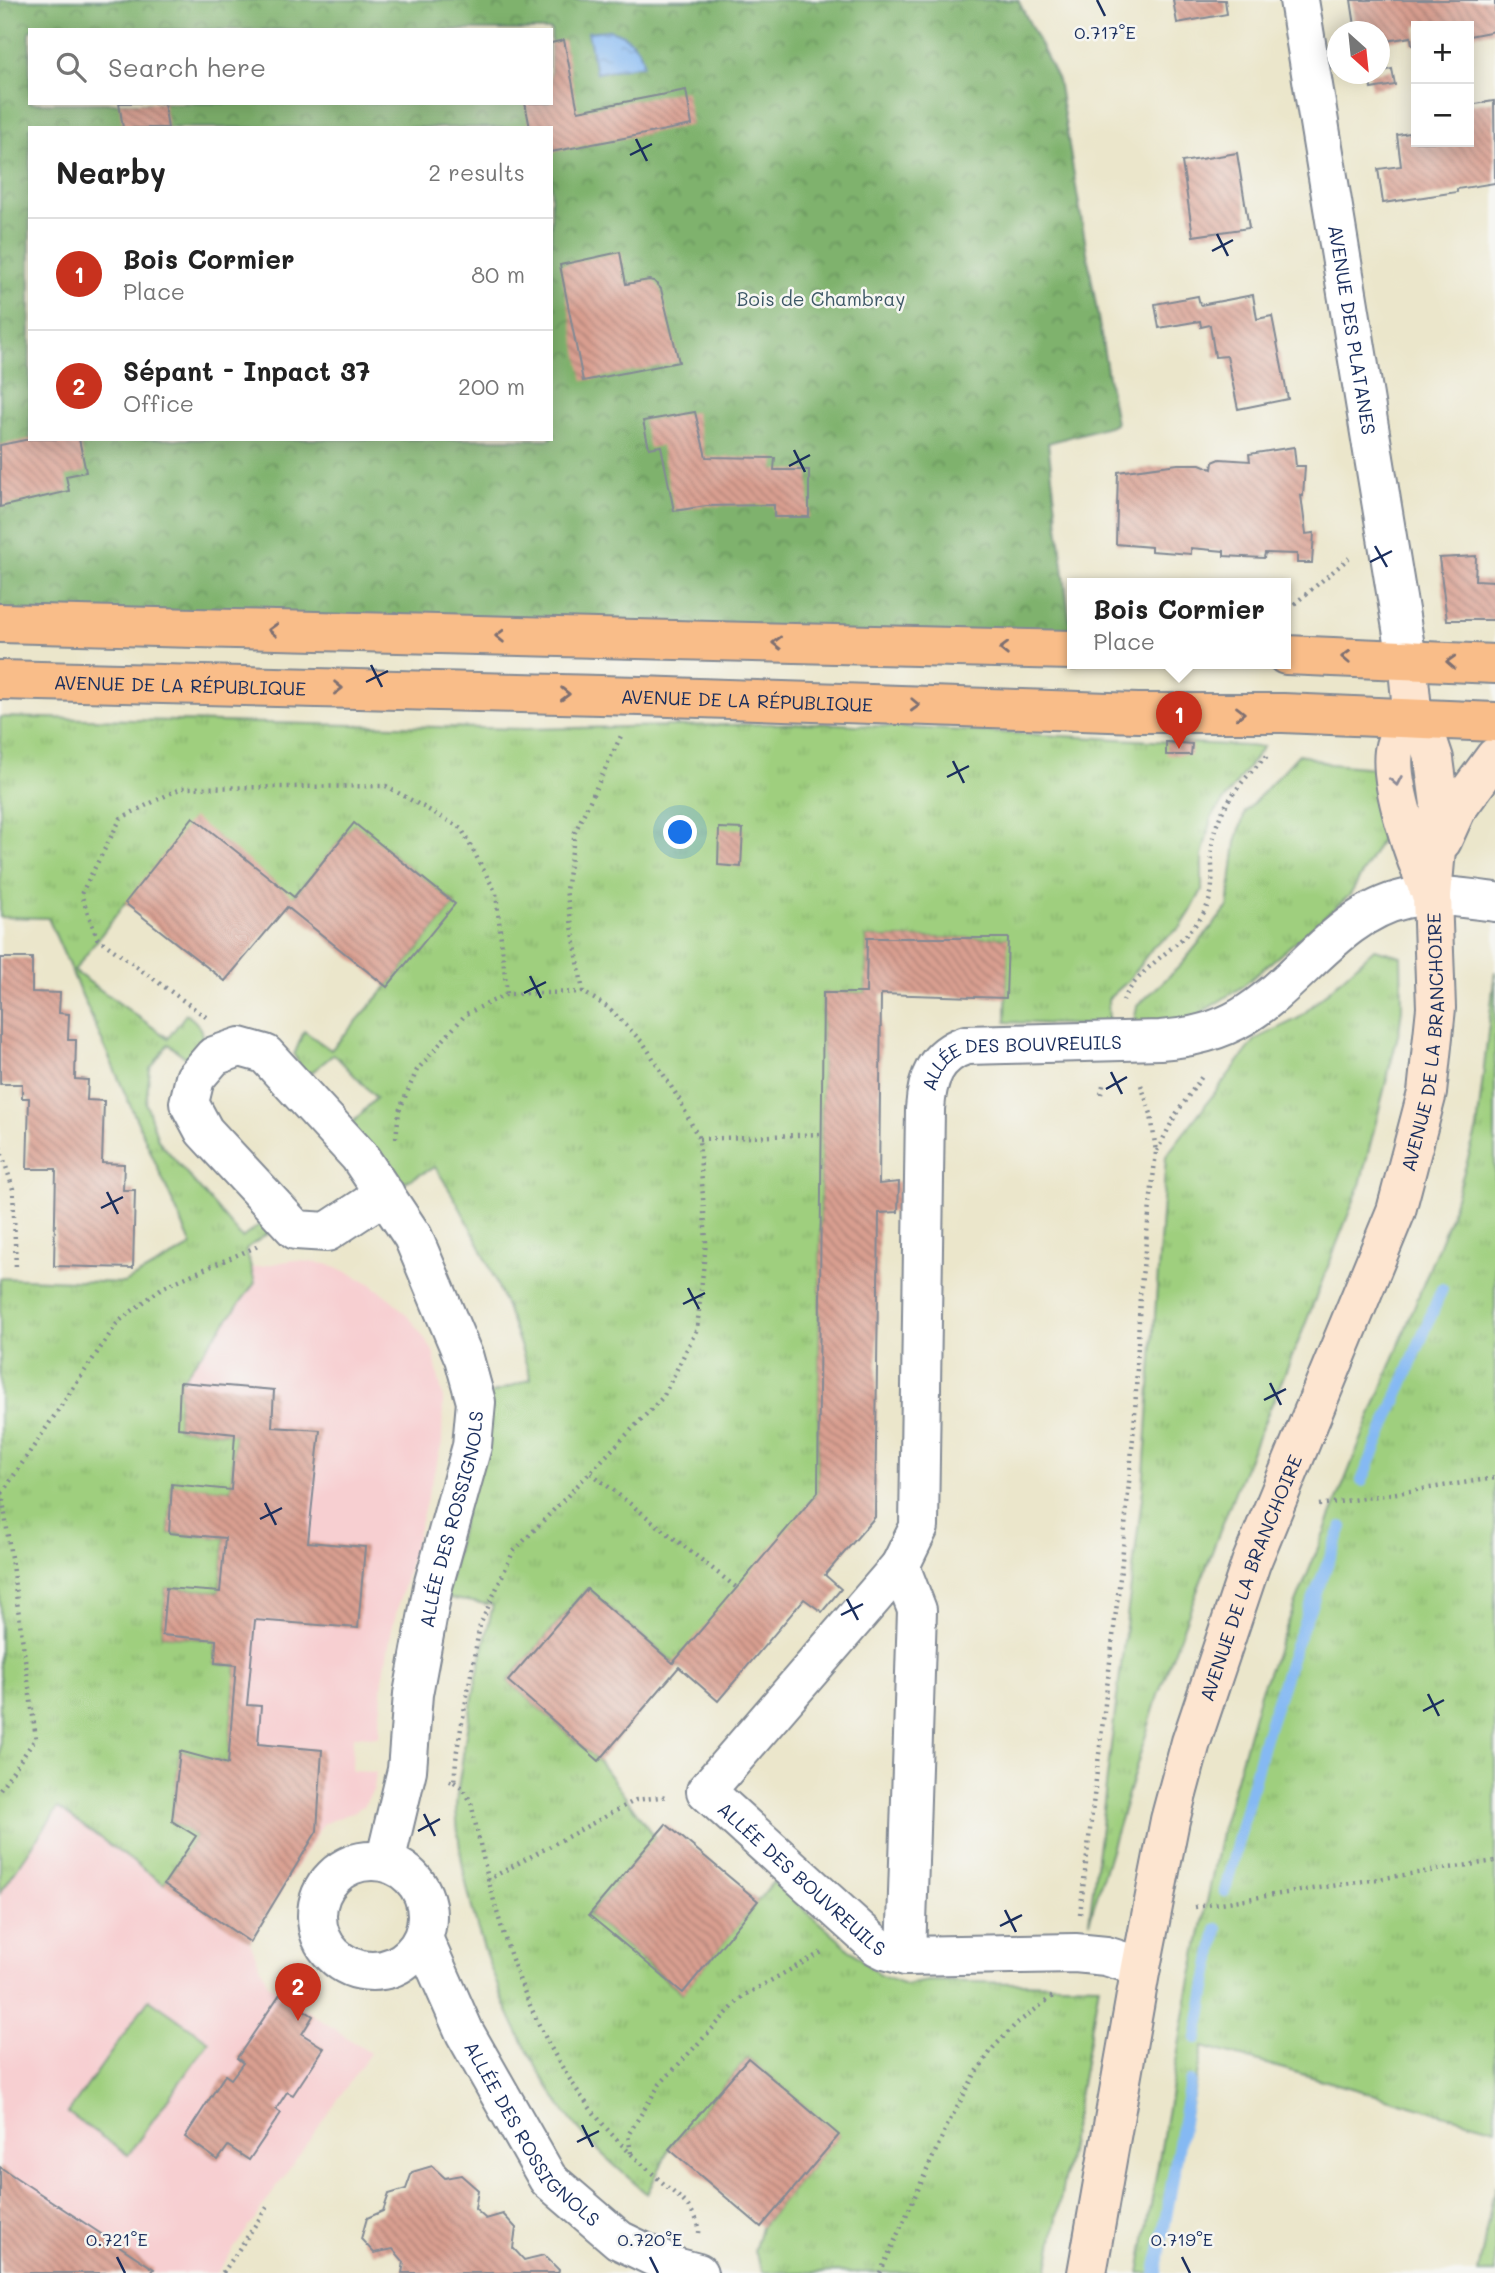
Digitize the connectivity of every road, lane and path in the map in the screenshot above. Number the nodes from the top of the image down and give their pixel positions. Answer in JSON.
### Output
{"nodes":[{"id":1,"x":1299,"y":0,"type":"edge"},
{"id":2,"x":1353,"y":555,"type":"dead end"},
{"id":3,"x":1291,"y":607,"type":"edge"},
{"id":4,"x":0,"y":622,"type":"edge"},
{"id":5,"x":1067,"y":650,"type":"edge"},
{"id":6,"x":1291,"y":655,"type":"edge"},
{"id":7,"x":1407,"y":659,"type":"junction"},
{"id":8,"x":1495,"y":664,"type":"edge"},
{"id":9,"x":0,"y":680,"type":"edge"},
{"id":10,"x":640,"y":696,"type":"junction"},
{"id":11,"x":1413,"y":719,"type":"junction"},
{"id":12,"x":1495,"y":722,"type":"edge"},
{"id":13,"x":1274,"y":749,"type":"dead end"},
{"id":14,"x":1495,"y":757,"type":"edge"},
{"id":15,"x":1434,"y":881,"type":"junction"},
{"id":16,"x":1495,"y":902,"type":"edge"},
{"id":17,"x":583,"y":992,"type":"junction"},
{"id":18,"x":507,"y":994,"type":"junction"},
{"id":19,"x":1118,"y":1041,"type":"junction"},
{"id":20,"x":240,"y":1047,"type":"junction"},
{"id":21,"x":1101,"y":1094,"type":"dead end"},
{"id":22,"x":822,"y":1134,"type":"dead end"},
{"id":23,"x":699,"y":1139,"type":"junction"},
{"id":24,"x":0,"y":1147,"type":"edge"},
{"id":25,"x":385,"y":1194,"type":"junction"},
{"id":26,"x":296,"y":1230,"type":"junction"},
{"id":27,"x":16,"y":1269,"type":"dead end"},
{"id":28,"x":591,"y":1473,"type":"junction"},
{"id":29,"x":1495,"y":1478,"type":"edge"},
{"id":30,"x":1,"y":1493,"type":"edge"},
{"id":31,"x":1324,"y":1493,"type":"dead end"},
{"id":32,"x":1319,"y":1505,"type":"junction"},
{"id":33,"x":1314,"y":1517,"type":"dead end"},
{"id":34,"x":900,"y":1566,"type":"junction"},
{"id":35,"x":737,"y":1588,"type":"dead end"},
{"id":36,"x":407,"y":1770,"type":"junction"},
{"id":37,"x":454,"y":1782,"type":"junction"},
{"id":38,"x":0,"y":1789,"type":"edge"},
{"id":39,"x":636,"y":1800,"type":"dead end"},
{"id":40,"x":1495,"y":1861,"type":"edge"},
{"id":41,"x":385,"y":1862,"type":"junction"},
{"id":42,"x":487,"y":1880,"type":"junction"},
{"id":43,"x":1194,"y":1907,"type":"dead end"},
{"id":44,"x":847,"y":1920,"type":"junction"},
{"id":45,"x":423,"y":1938,"type":"junction"},
{"id":46,"x":1075,"y":1953,"type":"junction"},
{"id":47,"x":906,"y":1956,"type":"junction"},
{"id":48,"x":1141,"y":1967,"type":"junction"},
{"id":49,"x":1062,"y":1989,"type":"dead end"},
{"id":50,"x":631,"y":2153,"type":"junction"},
{"id":51,"x":268,"y":2206,"type":"dead end"},
{"id":52,"x":698,"y":2258,"type":"edge"},
{"id":53,"x":223,"y":2273,"type":"edge"},
{"id":54,"x":880,"y":2273,"type":"edge"},
{"id":55,"x":1087,"y":2273,"type":"edge"}],
"edges":[{"from":1,"to":7,"type":"street","name":"AVENUE DES PLATANES"},
{"from":2,"to":3,"type":"path"},
{"from":5,"to":4,"type":"main road","one_way":true},
{"from":7,"to":6,"type":"main road","one_way":true},
{"from":8,"to":7,"type":"main road","one_way":true},
{"from":7,"to":11,"type":"main road"},
{"from":9,"to":10,"type":"main road","name":"AVENUE DE LA RÉPUBLIQUE","one_way":true},
{"from":10,"to":11,"type":"main road","name":"AVENUE DE LA RÉPUBLIQUE","one_way":true},
{"from":10,"to":17,"type":"path"},
{"from":11,"to":12,"type":"main road","name":"AVENUE DE LA RÉPUBLIQUE"},
{"from":11,"to":15,"type":"main road"},
{"from":13,"to":19,"type":"path"},
{"from":14,"to":15,"type":"main road"},
{"from":15,"to":16,"type":"street","name":"ALLÉE DES BOUVREUILS"},
{"from":15,"to":19,"type":"street","name":"ALLÉE DES BOUVREUILS"},
{"from":15,"to":48,"type":"main road","name":"AVENUE DE LA BRANCHOIRE"},
{"from":17,"to":18,"type":"path"},
{"from":17,"to":23,"type":"path"},
{"from":18,"to":20,"type":"path"},
{"from":18,"to":25,"type":"path"},
{"from":19,"to":21,"type":"path"},
{"from":19,"to":34,"type":"street","name":"ALLÉE DES BOUVREUILS"},
{"from":19,"to":46,"type":"path"},
{"from":20,"to":25,"type":"street","name":"ALLÉE DES ROSSIGNOLS"},
{"from":20,"to":26,"type":"street"},
{"from":22,"to":23,"type":"path"},
{"from":23,"to":28,"type":"path"},
{"from":24,"to":27,"type":"path"},
{"from":25,"to":26,"type":"street"},
{"from":25,"to":36,"type":"street","name":"ALLÉE DES ROSSIGNOLS"},
{"from":26,"to":30,"type":"path"},
{"from":28,"to":35,"type":"path"},
{"from":28,"to":37,"type":"path"},
{"from":29,"to":32,"type":"path"},
{"from":30,"to":38,"type":"path"},
{"from":31,"to":32,"type":"path"},
{"from":32,"to":33,"type":"path"},
{"from":34,"to":44,"type":"street","name":"ALLÉE DES BOUVREUILS"},
{"from":34,"to":47,"type":"street","name":"ALLÉE DES BOUVREUILS"},
{"from":36,"to":37,"type":"path"},
{"from":36,"to":41,"type":"street","name":"ALLÉE DES ROSSIGNOLS"},
{"from":37,"to":42,"type":"path"},
{"from":39,"to":42,"type":"path"},
{"from":40,"to":43,"type":"path"},
{"from":41,"to":45,"type":"street","name":"ALLÉE DES ROSSIGNOLS"},
{"from":41,"to":45,"type":"street"},
{"from":42,"to":50,"type":"path"},
{"from":44,"to":47,"type":"street","name":"ALLÉE DES BOUVREUILS"},
{"from":44,"to":50,"type":"path"},
{"from":45,"to":52,"type":"street","name":"ALLÉE DES ROSSIGNOLS"},
{"from":46,"to":47,"type":"street","name":"ALLÉE DES BOUVREUILS"},
{"from":46,"to":48,"type":"street","name":"ALLÉE DES BOUVREUILS"},
{"from":48,"to":55,"type":"main road","name":"AVENUE DE LA BRANCHOIRE"},
{"from":49,"to":54,"type":"path"},
{"from":50,"to":52,"type":"path"},
{"from":51,"to":53,"type":"path"}]}
